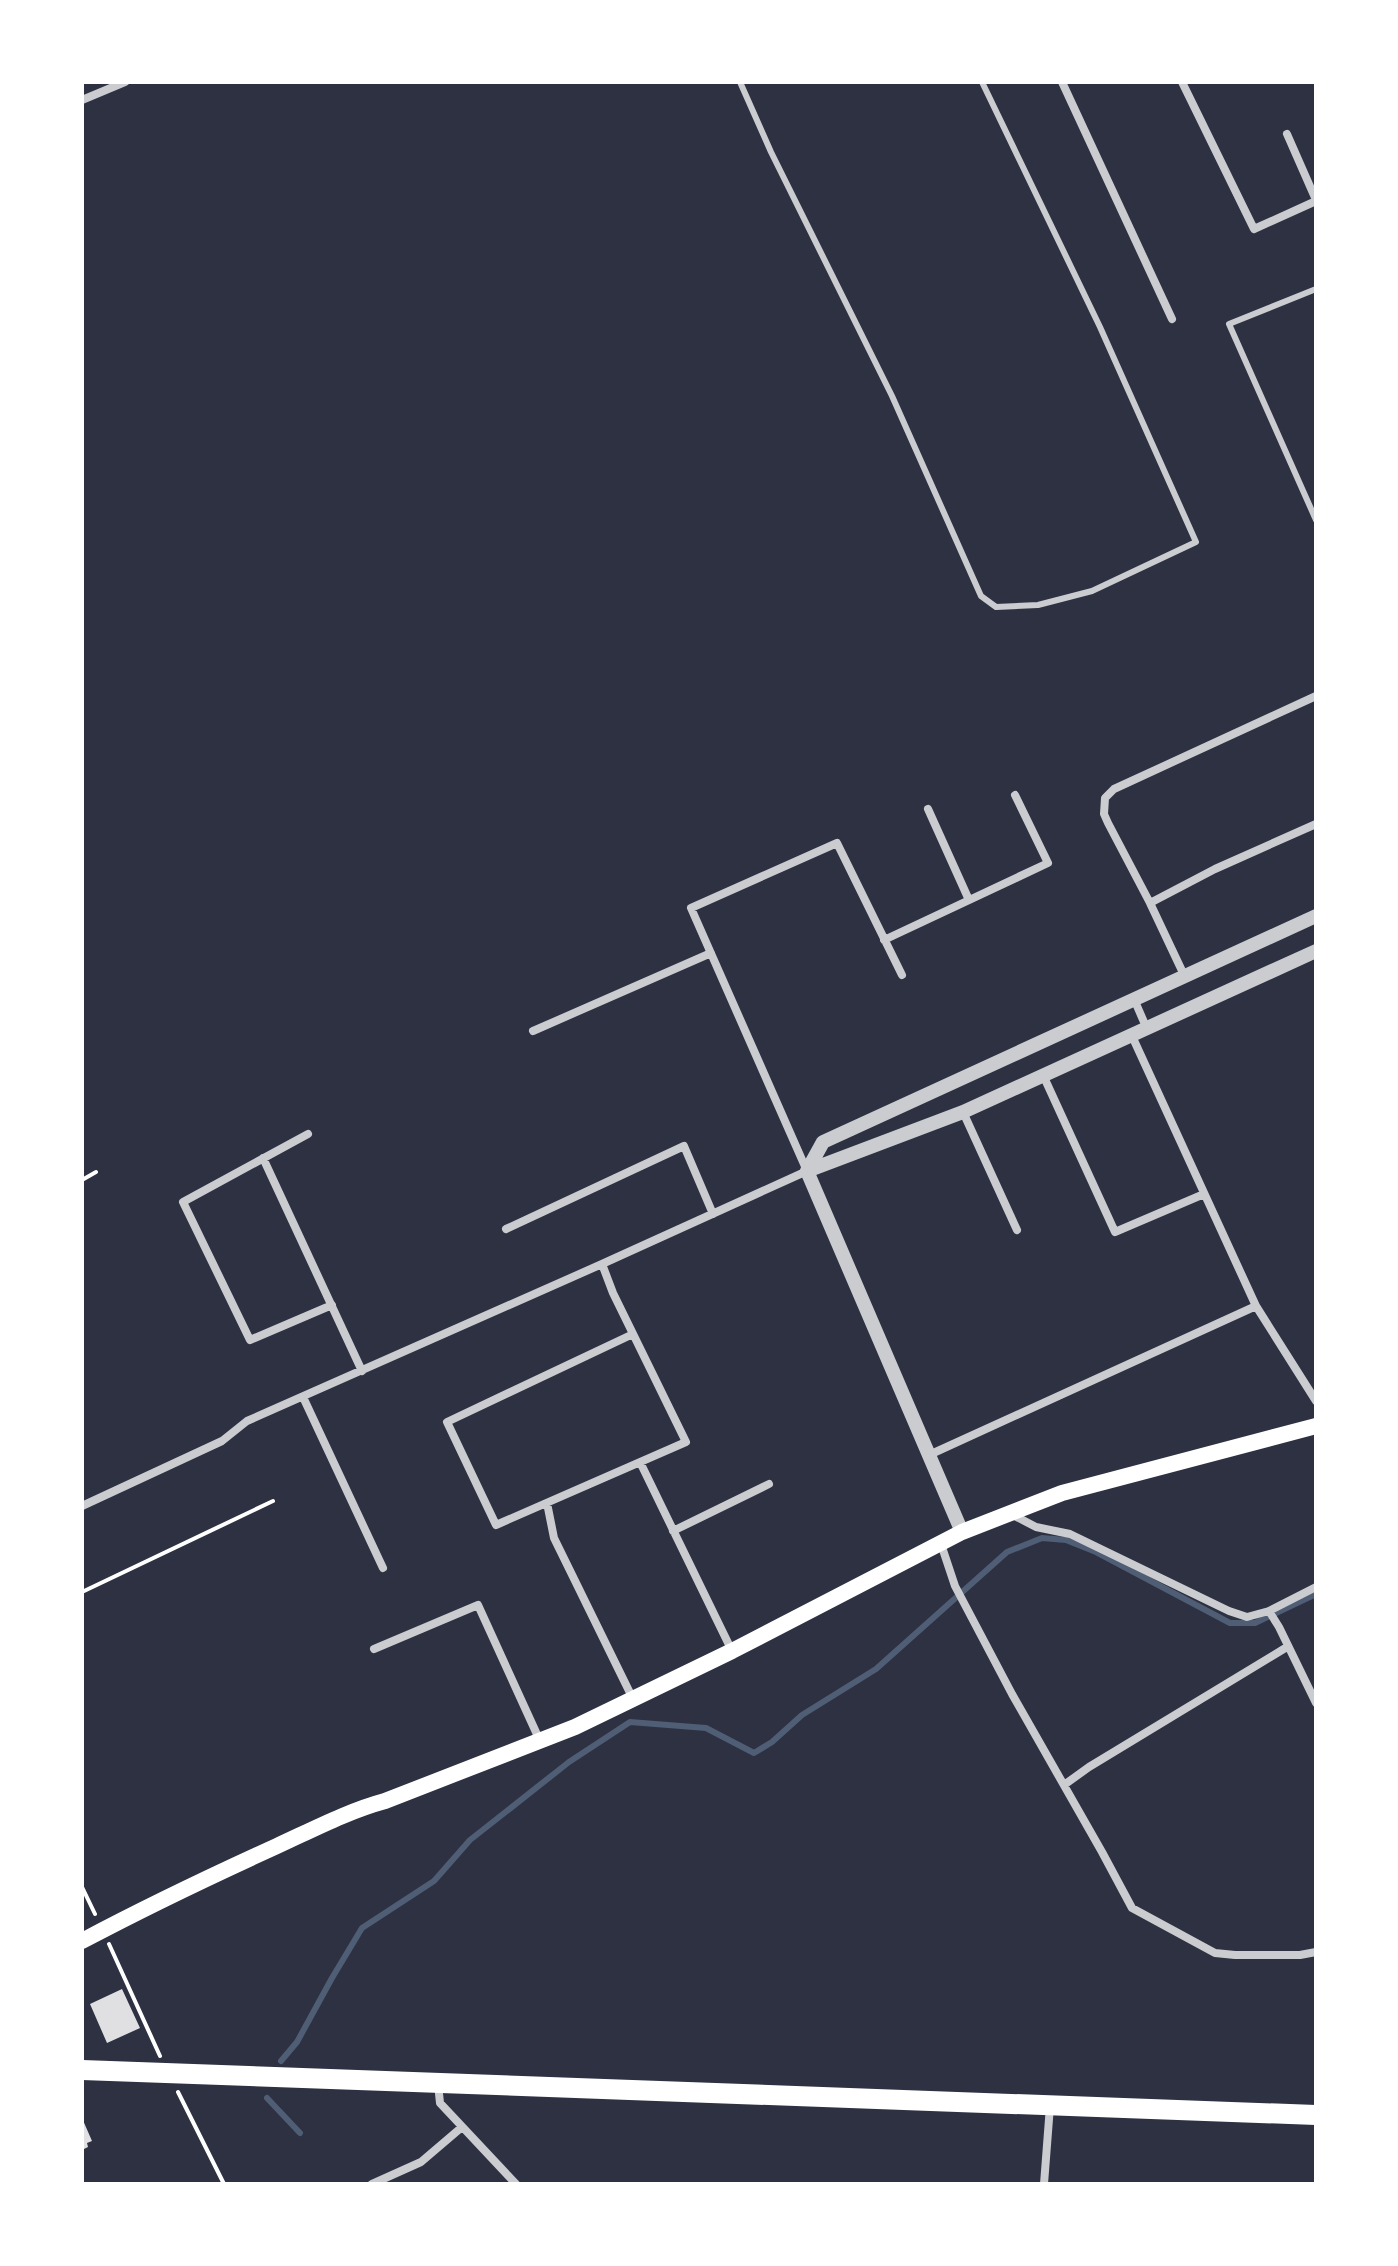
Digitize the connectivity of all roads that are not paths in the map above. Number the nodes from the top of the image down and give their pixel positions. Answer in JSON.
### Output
{"nodes":[{"id":1,"x":125,"y":82,"type":"edge"},
{"id":2,"x":740,"y":82,"type":"edge"},
{"id":3,"x":982,"y":82,"type":"edge"},
{"id":4,"x":1062,"y":82,"type":"edge"},
{"id":5,"x":1182,"y":82,"type":"edge"},
{"id":6,"x":82,"y":100,"type":"edge"},
{"id":7,"x":1287,"y":134,"type":"dead end"},
{"id":8,"x":1316,"y":200,"type":"edge"},
{"id":9,"x":1316,"y":289,"type":"edge"},
{"id":10,"x":1172,"y":319,"type":"dead end"},
{"id":11,"x":1316,"y":520,"type":"edge"},
{"id":12,"x":1316,"y":696,"type":"edge"},
{"id":13,"x":1015,"y":795,"type":"dead end"},
{"id":14,"x":928,"y":809,"type":"dead end"},
{"id":15,"x":1316,"y":824,"type":"edge"},
{"id":16,"x":969,"y":900,"type":"junction"},
{"id":17,"x":1150,"y":903,"type":"junction"},
{"id":18,"x":1316,"y":916,"type":"edge"},
{"id":19,"x":884,"y":940,"type":"junction"},
{"id":20,"x":1316,"y":951,"type":"edge"},
{"id":21,"x":711,"y":953,"type":"junction"},
{"id":22,"x":902,"y":975,"type":"dead end"},
{"id":23,"x":1184,"y":975,"type":"junction"},
{"id":24,"x":1133,"y":998,"type":"junction"},
{"id":25,"x":1147,"y":1029,"type":"junction"},
{"id":26,"x":533,"y":1031,"type":"dead end"},
{"id":27,"x":1132,"y":1036,"type":"junction"},
{"id":28,"x":1043,"y":1075,"type":"junction"},
{"id":29,"x":963,"y":1112,"type":"junction"},
{"id":30,"x":308,"y":1134,"type":"dead end"},
{"id":31,"x":263,"y":1158,"type":"junction"},
{"id":32,"x":807,"y":1171,"type":"junction"},
{"id":33,"x":1204,"y":1194,"type":"junction"},
{"id":34,"x":713,"y":1214,"type":"junction"},
{"id":35,"x":506,"y":1229,"type":"dead end"},
{"id":36,"x":1017,"y":1230,"type":"dead end"},
{"id":37,"x":602,"y":1264,"type":"junction"},
{"id":38,"x":332,"y":1305,"type":"junction"},
{"id":39,"x":1256,"y":1306,"type":"junction"},
{"id":40,"x":633,"y":1334,"type":"junction"},
{"id":41,"x":362,"y":1371,"type":"junction"},
{"id":42,"x":303,"y":1397,"type":"junction"},
{"id":43,"x":1316,"y":1401,"type":"edge"},
{"id":44,"x":1316,"y":1426,"type":"edge"},
{"id":45,"x":929,"y":1455,"type":"junction"},
{"id":46,"x":640,"y":1462,"type":"junction"},
{"id":47,"x":769,"y":1484,"type":"dead end"},
{"id":48,"x":547,"y":1503,"type":"junction"},
{"id":49,"x":82,"y":1506,"type":"edge"},
{"id":50,"x":1010,"y":1514,"type":"junction"},
{"id":51,"x":673,"y":1531,"type":"junction"},
{"id":52,"x":962,"y":1532,"type":"junction"},
{"id":53,"x":941,"y":1544,"type":"junction"},
{"id":54,"x":383,"y":1568,"type":"dead end"},
{"id":55,"x":1316,"y":1587,"type":"edge"},
{"id":56,"x":1270,"y":1612,"type":"junction"},
{"id":57,"x":1287,"y":1647,"type":"junction"},
{"id":58,"x":374,"y":1649,"type":"dead end"},
{"id":59,"x":732,"y":1651,"type":"junction"},
{"id":60,"x":633,"y":1699,"type":"junction"},
{"id":61,"x":1316,"y":1703,"type":"edge"},
{"id":62,"x":540,"y":1741,"type":"junction"},
{"id":63,"x":1064,"y":1785,"type":"junction"},
{"id":64,"x":82,"y":1941,"type":"edge"},
{"id":65,"x":1316,"y":1952,"type":"edge"},
{"id":66,"x":82,"y":2070,"type":"edge"},
{"id":67,"x":438,"y":2083,"type":"junction"},
{"id":68,"x":1050,"y":2105,"type":"junction"},
{"id":69,"x":1316,"y":2115,"type":"edge"},
{"id":70,"x":462,"y":2127,"type":"junction"},
{"id":71,"x":376,"y":2183,"type":"edge"},
{"id":72,"x":516,"y":2184,"type":"edge"},
{"id":73,"x":1044,"y":2184,"type":"edge"}],
"edges":[{"from":1,"to":6,"type":"street"},
{"from":2,"to":3,"type":"lane"},
{"from":4,"to":10,"type":"street"},
{"from":5,"to":8,"type":"street"},
{"from":7,"to":8,"type":"street"},
{"from":9,"to":11,"type":"lane"},
{"from":12,"to":17,"type":"street"},
{"from":13,"to":16,"type":"street"},
{"from":14,"to":16,"type":"street"},
{"from":15,"to":17,"type":"street"},
{"from":16,"to":19,"type":"street"},
{"from":17,"to":23,"type":"street"},
{"from":18,"to":23,"type":"street"},
{"from":19,"to":21,"type":"street"},
{"from":19,"to":22,"type":"street"},
{"from":20,"to":25,"type":"street"},
{"from":21,"to":26,"type":"street"},
{"from":21,"to":32,"type":"street"},
{"from":23,"to":24,"type":"street"},
{"from":24,"to":25,"type":"street"},
{"from":24,"to":32,"type":"street"},
{"from":25,"to":27,"type":"street"},
{"from":27,"to":28,"type":"street"},
{"from":27,"to":33,"type":"street"},
{"from":28,"to":29,"type":"street"},
{"from":28,"to":33,"type":"street"},
{"from":29,"to":32,"type":"street"},
{"from":29,"to":36,"type":"street"},
{"from":30,"to":31,"type":"street"},
{"from":31,"to":38,"type":"street"},
{"from":31,"to":38,"type":"street"},
{"from":32,"to":34,"type":"street"},
{"from":32,"to":45,"type":"street"},
{"from":33,"to":39,"type":"street"},
{"from":34,"to":35,"type":"street"},
{"from":34,"to":37,"type":"street"},
{"from":37,"to":40,"type":"street"},
{"from":37,"to":41,"type":"street"},
{"from":38,"to":41,"type":"street"},
{"from":39,"to":43,"type":"street"},
{"from":39,"to":45,"type":"street"},
{"from":40,"to":46,"type":"street"},
{"from":40,"to":48,"type":"street"},
{"from":41,"to":42,"type":"street"},
{"from":42,"to":49,"type":"street"},
{"from":42,"to":54,"type":"street"},
{"from":44,"to":50,"type":"main road"},
{"from":45,"to":52,"type":"street"},
{"from":46,"to":48,"type":"street"},
{"from":46,"to":51,"type":"street"},
{"from":47,"to":51,"type":"street"},
{"from":48,"to":60,"type":"street"},
{"from":50,"to":52,"type":"main road"},
{"from":50,"to":56,"type":"street"},
{"from":51,"to":59,"type":"street"},
{"from":52,"to":53,"type":"main road"},
{"from":53,"to":59,"type":"main road"},
{"from":53,"to":63,"type":"street"},
{"from":55,"to":56,"type":"street"},
{"from":56,"to":57,"type":"street"},
{"from":57,"to":61,"type":"street"},
{"from":57,"to":63,"type":"street"},
{"from":58,"to":62,"type":"street"},
{"from":59,"to":60,"type":"main road"},
{"from":60,"to":62,"type":"main road"},
{"from":62,"to":64,"type":"main road"},
{"from":63,"to":65,"type":"street"},
{"from":66,"to":67,"type":"main road"},
{"from":67,"to":68,"type":"main road"},
{"from":67,"to":70,"type":"street"},
{"from":68,"to":69,"type":"main road"},
{"from":68,"to":73,"type":"street"},
{"from":70,"to":71,"type":"street"},
{"from":70,"to":72,"type":"street"}]}
